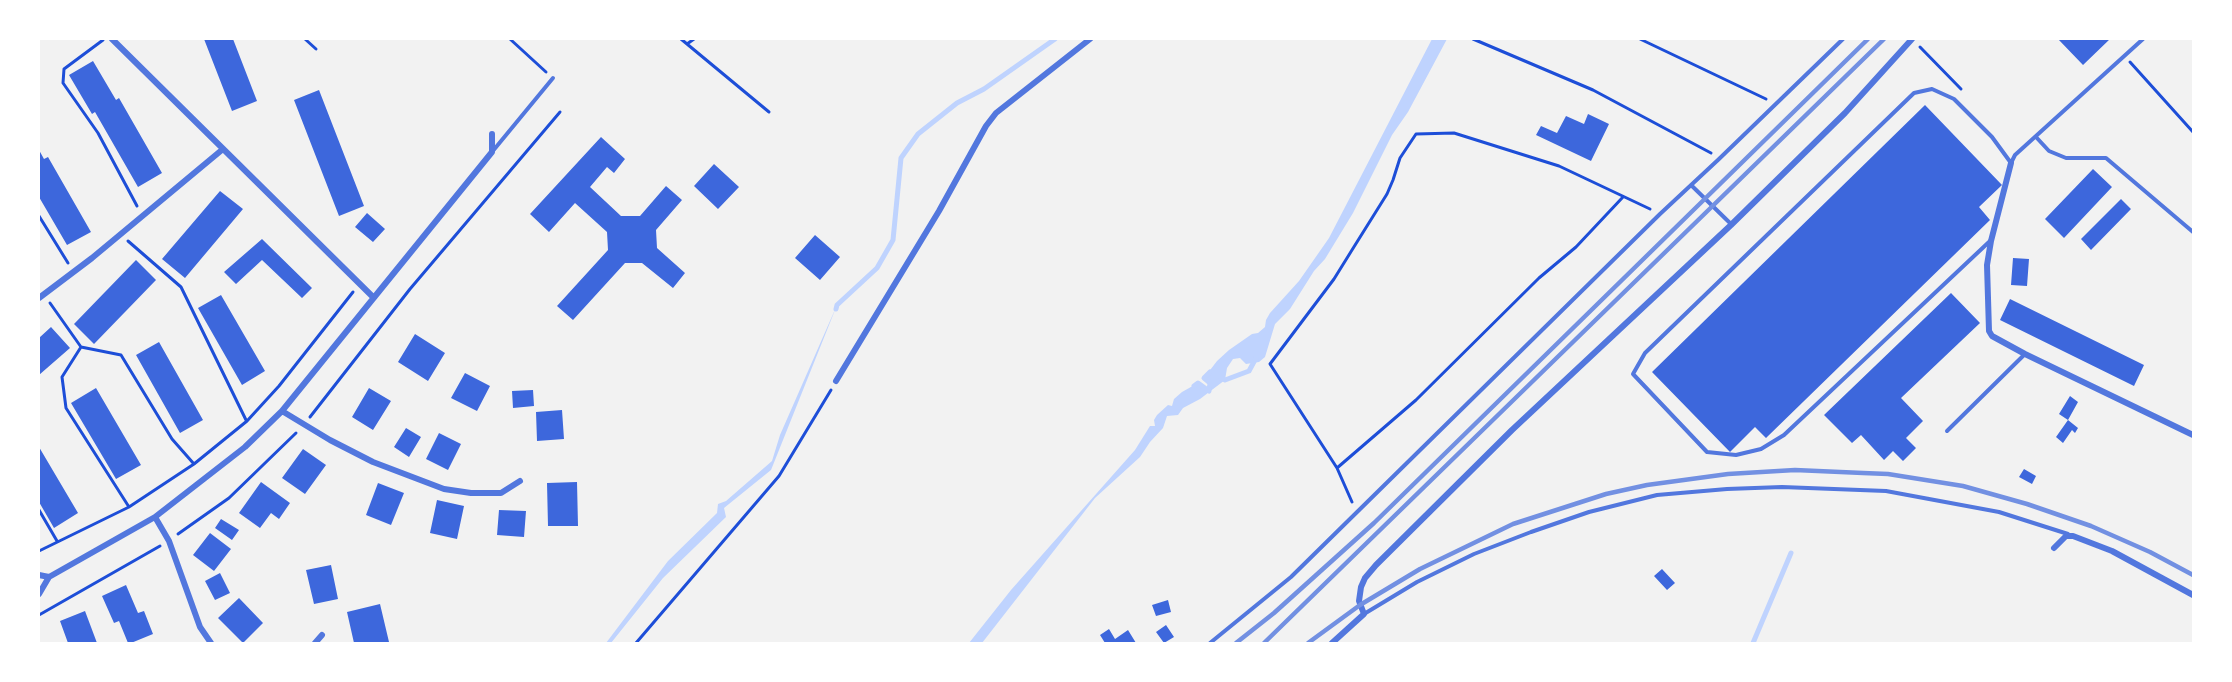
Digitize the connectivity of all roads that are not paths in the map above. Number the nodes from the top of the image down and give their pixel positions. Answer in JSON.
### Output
{"nodes":[{"id":1,"x":112,"y":39,"type":"edge"},
{"id":2,"x":1090,"y":39,"type":"edge"},
{"id":3,"x":1843,"y":39,"type":"edge"},
{"id":4,"x":1912,"y":39,"type":"edge"},
{"id":5,"x":2143,"y":39,"type":"edge"},
{"id":6,"x":553,"y":78,"type":"road end"},
{"id":7,"x":492,"y":134,"type":"dead end"},
{"id":8,"x":2036,"y":136,"type":"junction"},
{"id":9,"x":223,"y":149,"type":"junction"},
{"id":10,"x":492,"y":152,"type":"junction"},
{"id":11,"x":2011,"y":163,"type":"junction"},
{"id":12,"x":1691,"y":185,"type":"junction"},
{"id":13,"x":1731,"y":225,"type":"junction"},
{"id":14,"x":2193,"y":232,"type":"edge"},
{"id":15,"x":1991,"y":240,"type":"junction"},
{"id":16,"x":41,"y":296,"type":"edge"},
{"id":17,"x":373,"y":297,"type":"junction"},
{"id":18,"x":2025,"y":354,"type":"junction"},
{"id":19,"x":836,"y":381,"type":"road end"},
{"id":20,"x":282,"y":411,"type":"junction"},
{"id":21,"x":1947,"y":431,"type":"dead end"},
{"id":22,"x":2193,"y":435,"type":"edge"},
{"id":23,"x":520,"y":481,"type":"dead end"},
{"id":24,"x":155,"y":517,"type":"junction"},
{"id":25,"x":2073,"y":536,"type":"junction"},
{"id":26,"x":2054,"y":548,"type":"dead end"},
{"id":27,"x":39,"y":575,"type":"edge"},
{"id":28,"x":50,"y":577,"type":"junction"},
{"id":29,"x":39,"y":594,"type":"edge"},
{"id":30,"x":2193,"y":595,"type":"edge"},
{"id":31,"x":1364,"y":614,"type":"junction"},
{"id":32,"x":322,"y":635,"type":"dead end"},
{"id":33,"x":211,"y":643,"type":"edge"},
{"id":34,"x":315,"y":643,"type":"edge"},
{"id":35,"x":1210,"y":643,"type":"edge"},
{"id":36,"x":1332,"y":643,"type":"edge"}],
"edges":[{"from":1,"to":9,"type":"street"},
{"from":2,"to":19,"type":"street"},
{"from":3,"to":12,"type":"lane"},
{"from":4,"to":13,"type":"street"},
{"from":5,"to":8,"type":"lane"},
{"from":6,"to":10,"type":"lane"},
{"from":7,"to":10,"type":"street"},
{"from":8,"to":11,"type":"lane"},
{"from":8,"to":14,"type":"lane"},
{"from":9,"to":16,"type":"street"},
{"from":9,"to":17,"type":"street"},
{"from":10,"to":17,"type":"street"},
{"from":11,"to":15,"type":"street"},
{"from":11,"to":15,"type":"lane"},
{"from":12,"to":13,"type":"lane"},
{"from":12,"to":35,"type":"lane"},
{"from":13,"to":31,"type":"street"},
{"from":15,"to":18,"type":"street"},
{"from":17,"to":20,"type":"street"},
{"from":18,"to":21,"type":"lane"},
{"from":18,"to":22,"type":"street"},
{"from":20,"to":23,"type":"street"},
{"from":20,"to":24,"type":"street"},
{"from":24,"to":28,"type":"street"},
{"from":24,"to":33,"type":"street"},
{"from":25,"to":26,"type":"street"},
{"from":25,"to":30,"type":"street"},
{"from":25,"to":31,"type":"lane"},
{"from":27,"to":28,"type":"street"},
{"from":28,"to":29,"type":"street"},
{"from":31,"to":36,"type":"street"},
{"from":32,"to":34,"type":"street"}]}
